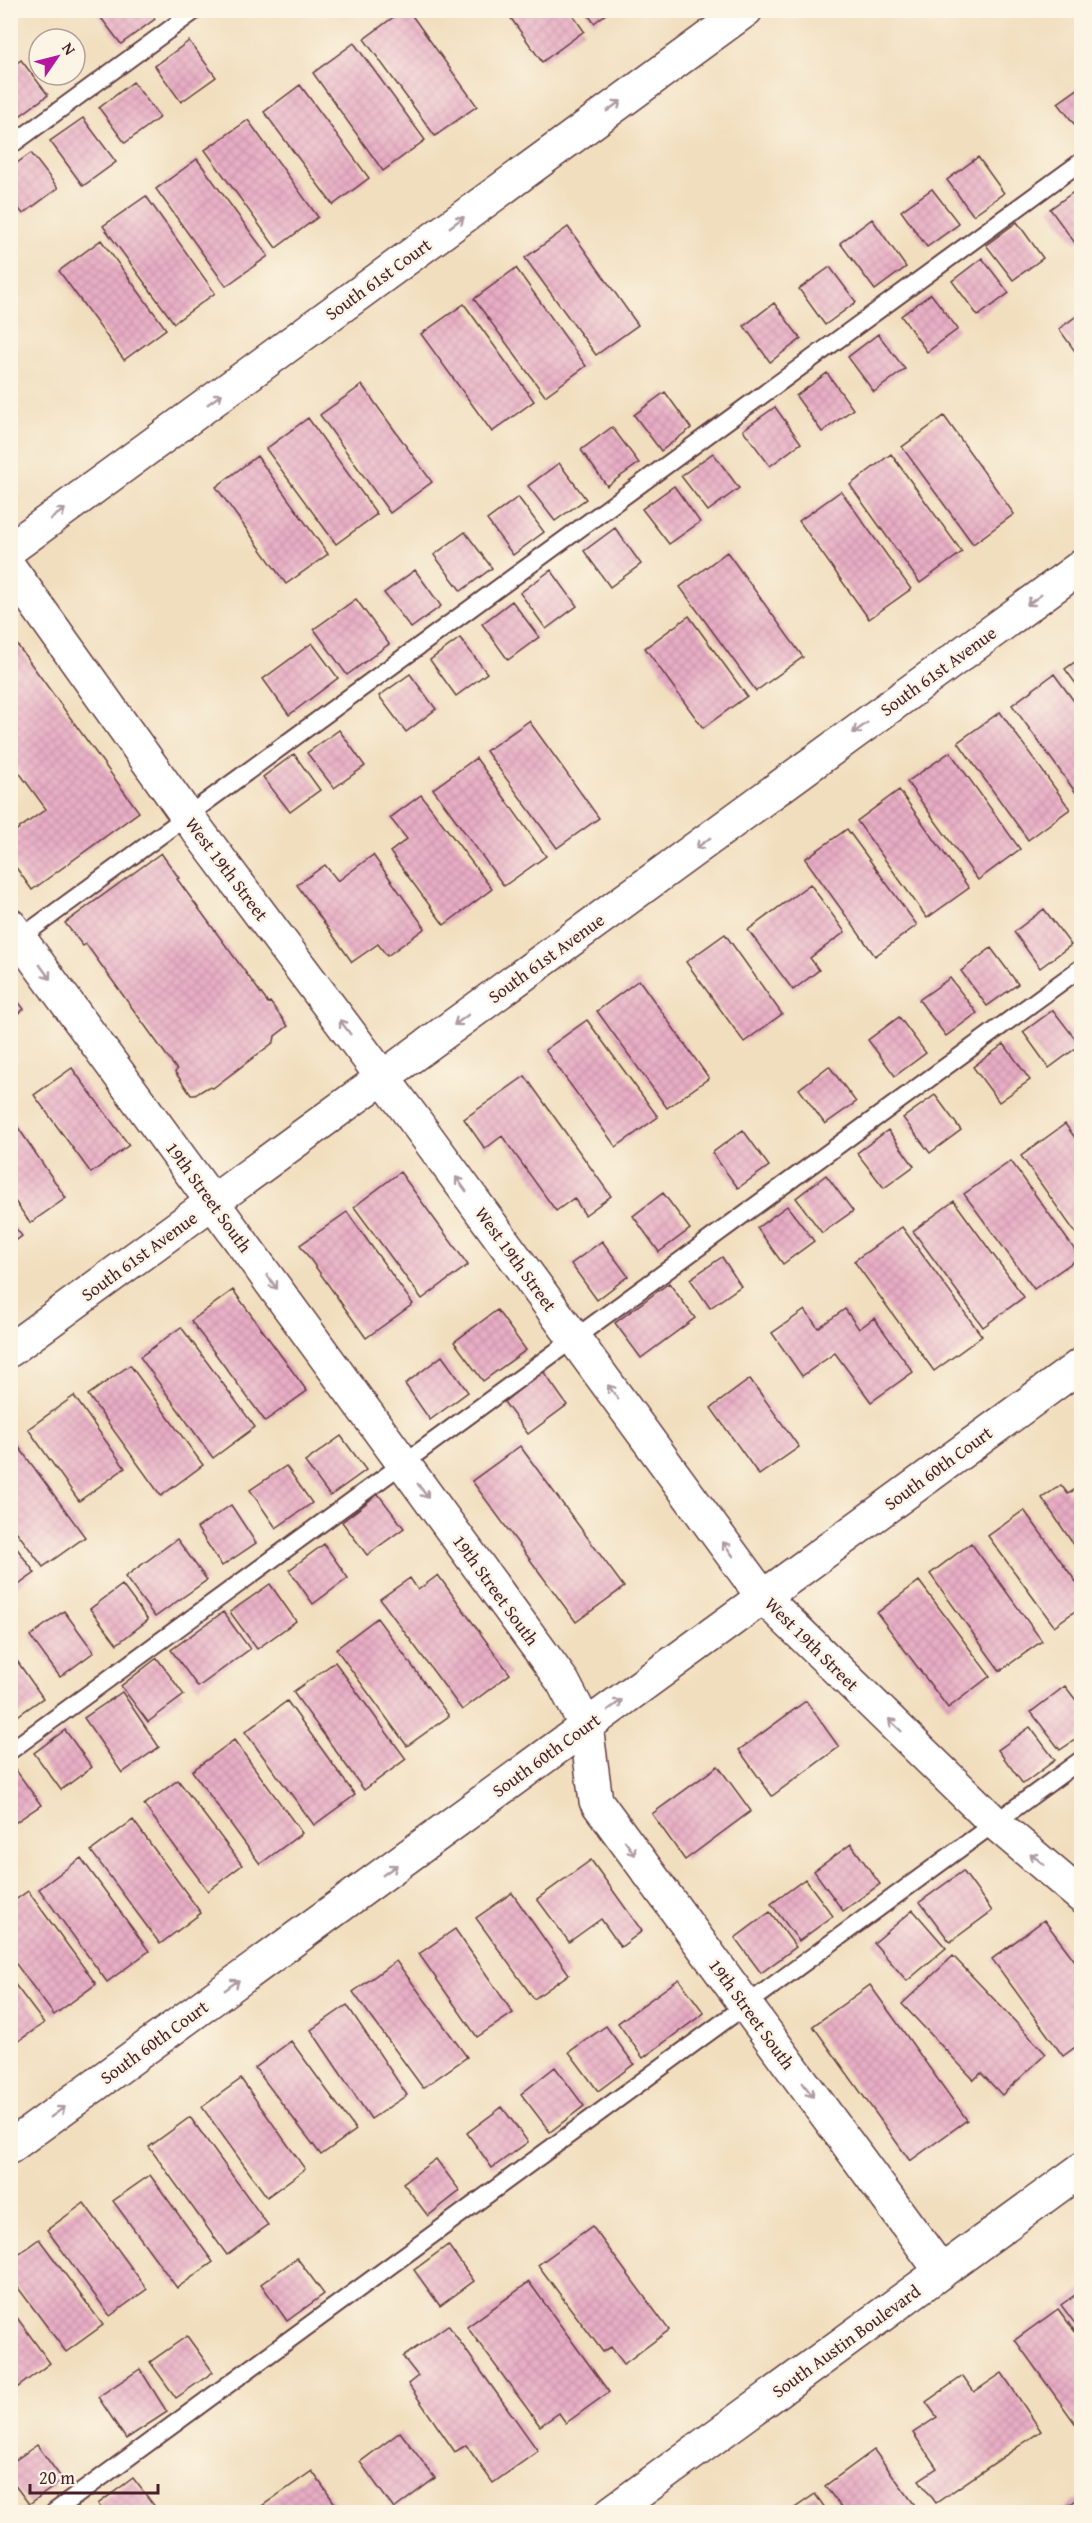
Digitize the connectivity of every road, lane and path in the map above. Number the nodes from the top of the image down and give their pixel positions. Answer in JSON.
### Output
{"nodes":[{"id":1,"x":196,"y":10,"type":"edge"},
{"id":2,"x":746,"y":10,"type":"edge"},
{"id":3,"x":10,"y":147,"type":"edge"},
{"id":4,"x":1082,"y":161,"type":"edge"},
{"id":5,"x":10,"y":549,"type":"edge"},
{"id":6,"x":1082,"y":566,"type":"edge"},
{"id":7,"x":10,"y":568,"type":"edge"},
{"id":8,"x":187,"y":816,"type":"junction"},
{"id":9,"x":14,"y":936,"type":"edge"},
{"id":10,"x":1082,"y":967,"type":"edge"},
{"id":11,"x":383,"y":1077,"type":"junction"},
{"id":12,"x":212,"y":1202,"type":"junction"},
{"id":13,"x":574,"y":1339,"type":"junction"},
{"id":14,"x":10,"y":1350,"type":"edge"},
{"id":15,"x":1082,"y":1364,"type":"edge"},
{"id":16,"x":403,"y":1464,"type":"junction"},
{"id":17,"x":763,"y":1597,"type":"junction"},
{"id":18,"x":586,"y":1726,"type":"junction"},
{"id":19,"x":10,"y":1751,"type":"edge"},
{"id":20,"x":1082,"y":1759,"type":"edge"},
{"id":21,"x":995,"y":1823,"type":"junction"},
{"id":22,"x":1082,"y":1897,"type":"edge"},
{"id":23,"x":746,"y":2006,"type":"junction"},
{"id":24,"x":10,"y":2147,"type":"edge"},
{"id":25,"x":1082,"y":2169,"type":"edge"},
{"id":26,"x":941,"y":2271,"type":"junction"},
{"id":27,"x":54,"y":2512,"type":"edge"},
{"id":28,"x":612,"y":2512,"type":"edge"}],
"edges":[{"from":1,"to":3,"type":"lane"},
{"from":5,"to":2,"type":"street","name":"South 61st Court","one_way":true},
{"from":4,"to":8,"type":"lane"},
{"from":6,"to":11,"type":"street","name":"South 61st Avenue","one_way":true},
{"from":7,"to":8,"type":"street","name":"West 19th Street"},
{"from":8,"to":9,"type":"lane"},
{"from":11,"to":8,"type":"street","name":"West 19th Street","one_way":true},
{"from":9,"to":12,"type":"street","name":"19th Street South","one_way":true},
{"from":10,"to":13,"type":"lane"},
{"from":11,"to":12,"type":"street","name":"South 61st Avenue"},
{"from":13,"to":11,"type":"street","name":"West 19th Street","one_way":true},
{"from":12,"to":14,"type":"street","name":"South 61st Avenue"},
{"from":12,"to":16,"type":"street","name":"19th Street South","one_way":true},
{"from":13,"to":16,"type":"lane"},
{"from":17,"to":13,"type":"street","name":"West 19th Street","one_way":true},
{"from":15,"to":17,"type":"street","name":"South 60th Court"},
{"from":16,"to":18,"type":"street","name":"19th Street South","one_way":true},
{"from":16,"to":19,"type":"lane"},
{"from":18,"to":17,"type":"street","name":"South 60th Court","one_way":true},
{"from":21,"to":17,"type":"street","name":"West 19th Street","one_way":true},
{"from":18,"to":23,"type":"street","name":"19th Street South","one_way":true},
{"from":24,"to":18,"type":"street","name":"South 60th Court","one_way":true},
{"from":20,"to":21,"type":"lane"},
{"from":22,"to":21,"type":"street","name":"West 19th Street","one_way":true},
{"from":21,"to":23,"type":"lane"},
{"from":23,"to":26,"type":"street","name":"19th Street South","one_way":true},
{"from":23,"to":27,"type":"lane"},
{"from":25,"to":26,"type":"street","name":"South Austin Boulevard"},
{"from":26,"to":28,"type":"street","name":"South Austin Boulevard"}]}
